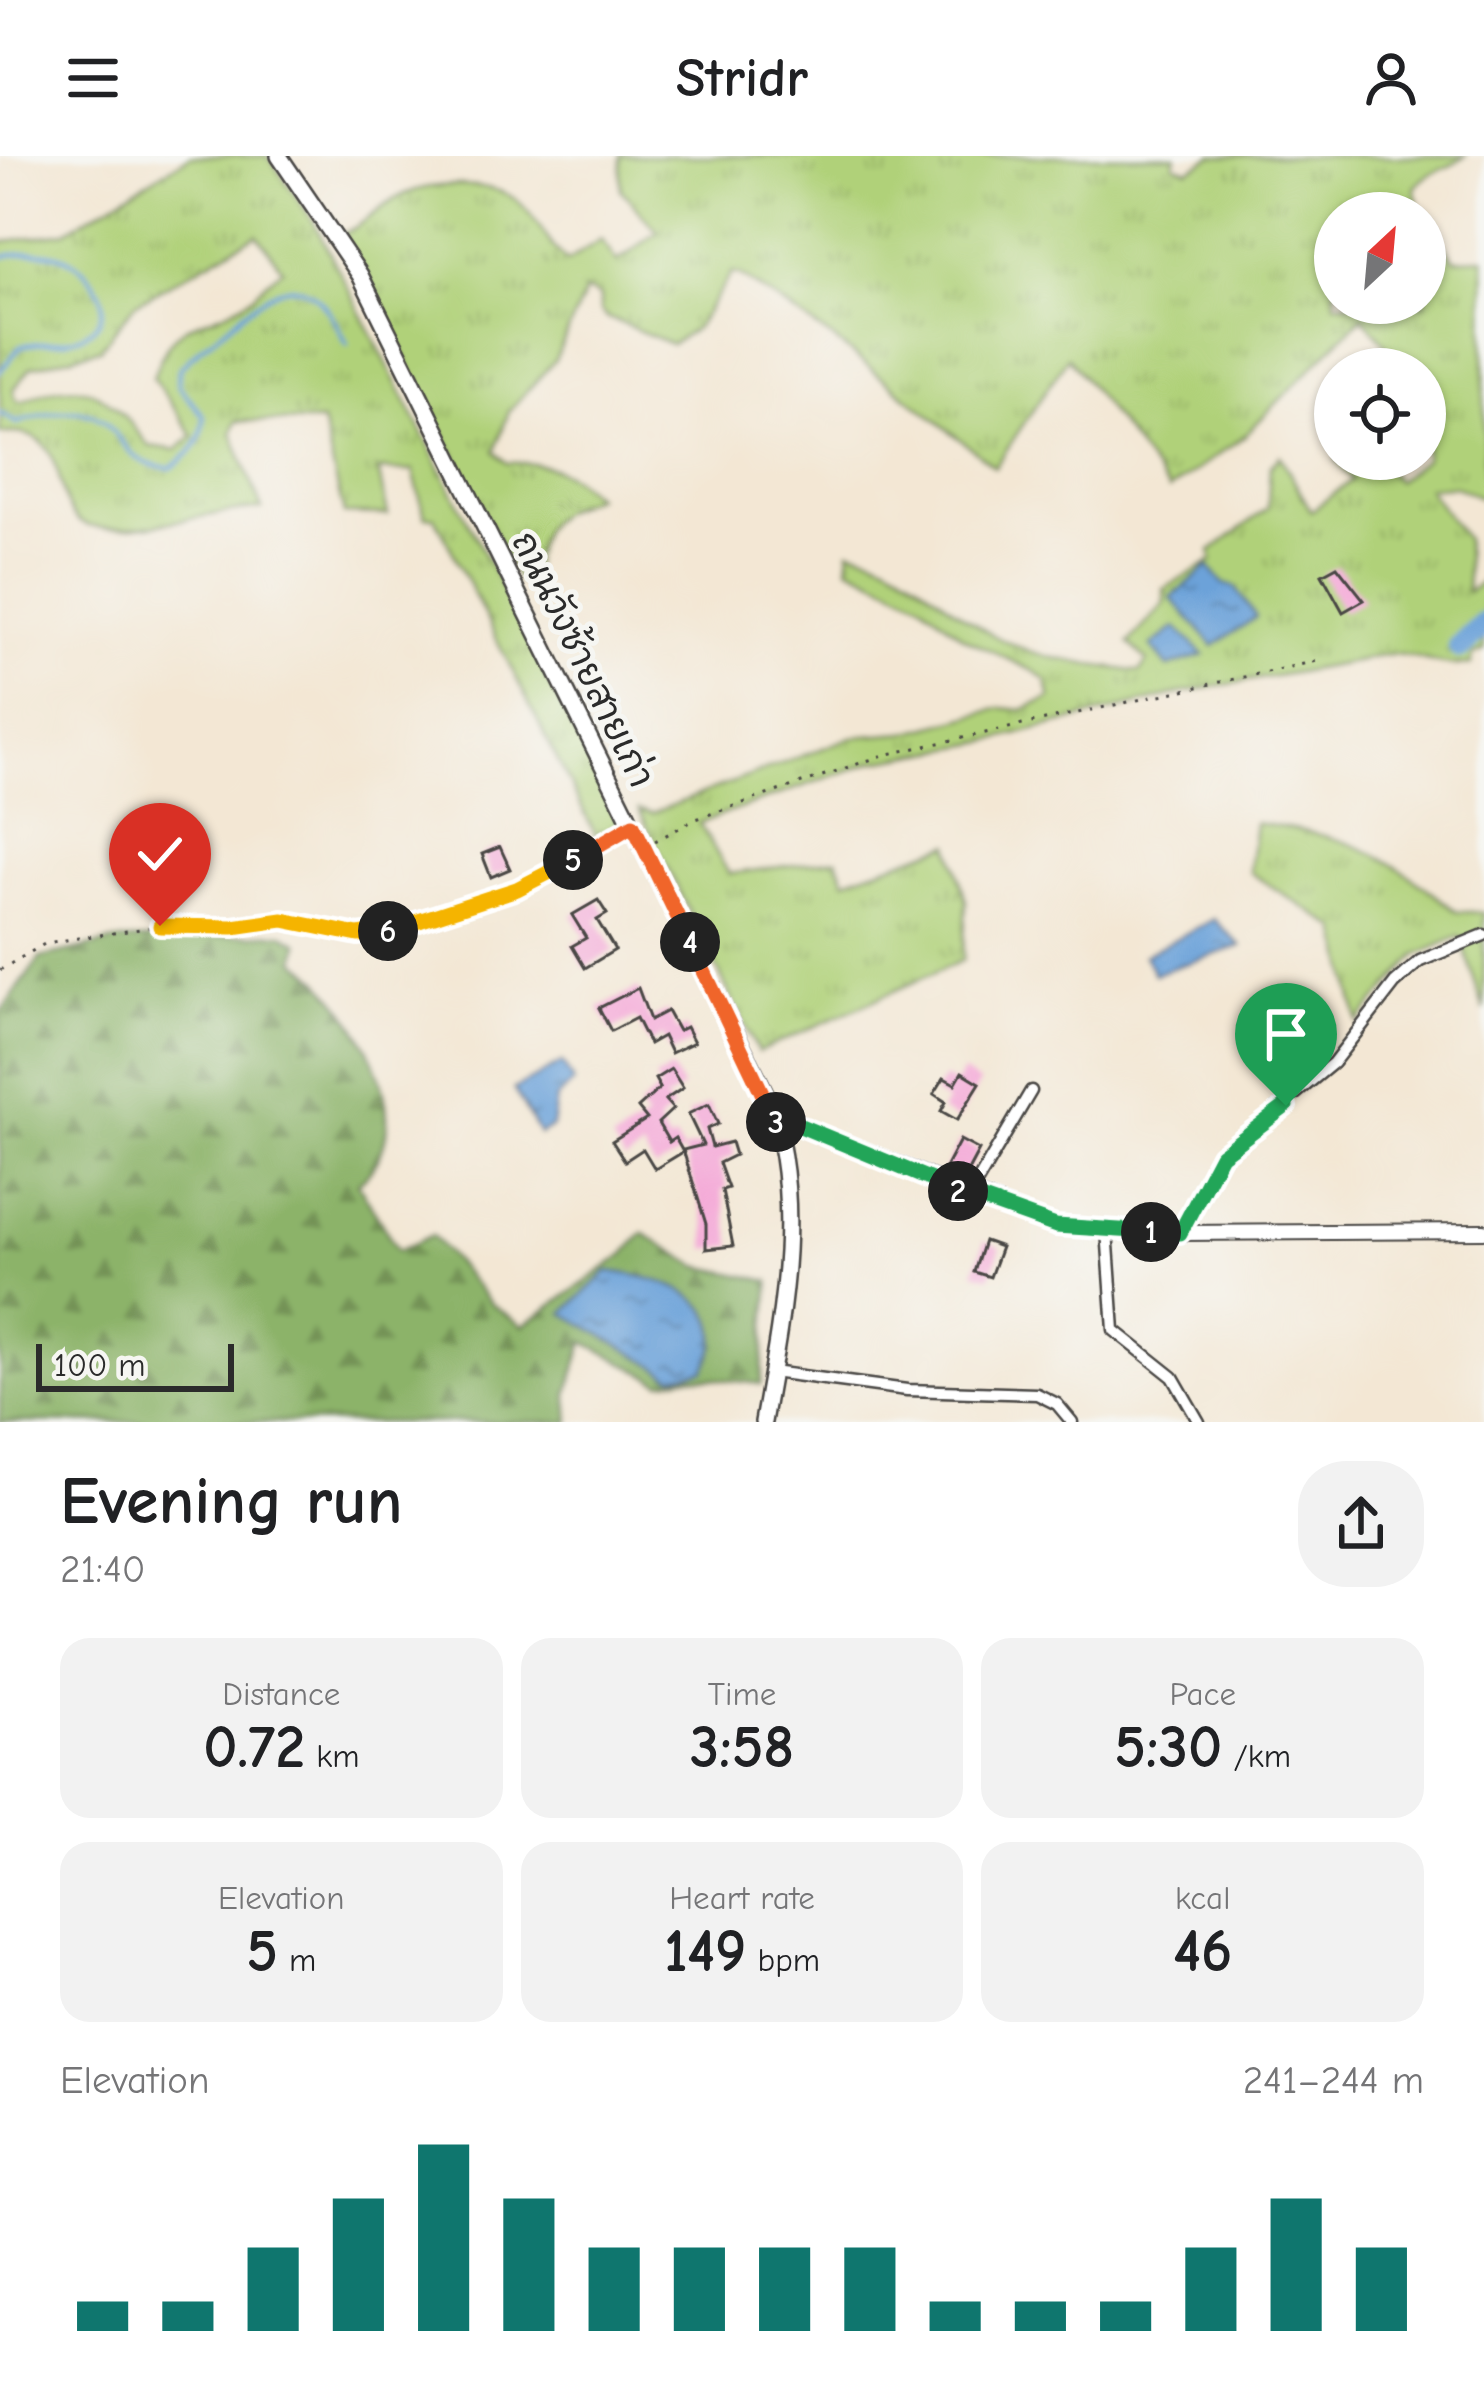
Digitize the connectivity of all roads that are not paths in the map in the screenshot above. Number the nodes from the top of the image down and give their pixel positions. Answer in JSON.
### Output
{"nodes":[{"id":1,"x":279,"y":156,"type":"edge"},
{"id":2,"x":1484,"y":935,"type":"edge"},
{"id":3,"x":1030,"y":1091,"type":"dead end"},
{"id":4,"x":778,"y":1127,"type":"junction"},
{"id":5,"x":969,"y":1196,"type":"junction"},
{"id":6,"x":1107,"y":1230,"type":"junction"},
{"id":7,"x":1484,"y":1231,"type":"edge"},
{"id":8,"x":1180,"y":1233,"type":"junction"},
{"id":9,"x":772,"y":1372,"type":"junction"},
{"id":10,"x":763,"y":1422,"type":"edge"},
{"id":11,"x":1072,"y":1422,"type":"edge"},
{"id":12,"x":1199,"y":1422,"type":"edge"}],
"edges":[{"from":1,"to":4,"type":"main road","name":"ถนนวังซ้ายสายเก่า"},
{"from":2,"to":8,"type":"street"},
{"from":3,"to":5,"type":"street"},
{"from":4,"to":5,"type":"street"},
{"from":4,"to":9,"type":"main road","name":"ถนนวังซ้ายสายเก่า"},
{"from":5,"to":6,"type":"street"},
{"from":6,"to":8,"type":"street"},
{"from":6,"to":12,"type":"street"},
{"from":7,"to":8,"type":"street"},
{"from":9,"to":10,"type":"main road","name":"ถนนวังซ้ายสายเก่า"},
{"from":9,"to":11,"type":"street"}]}
